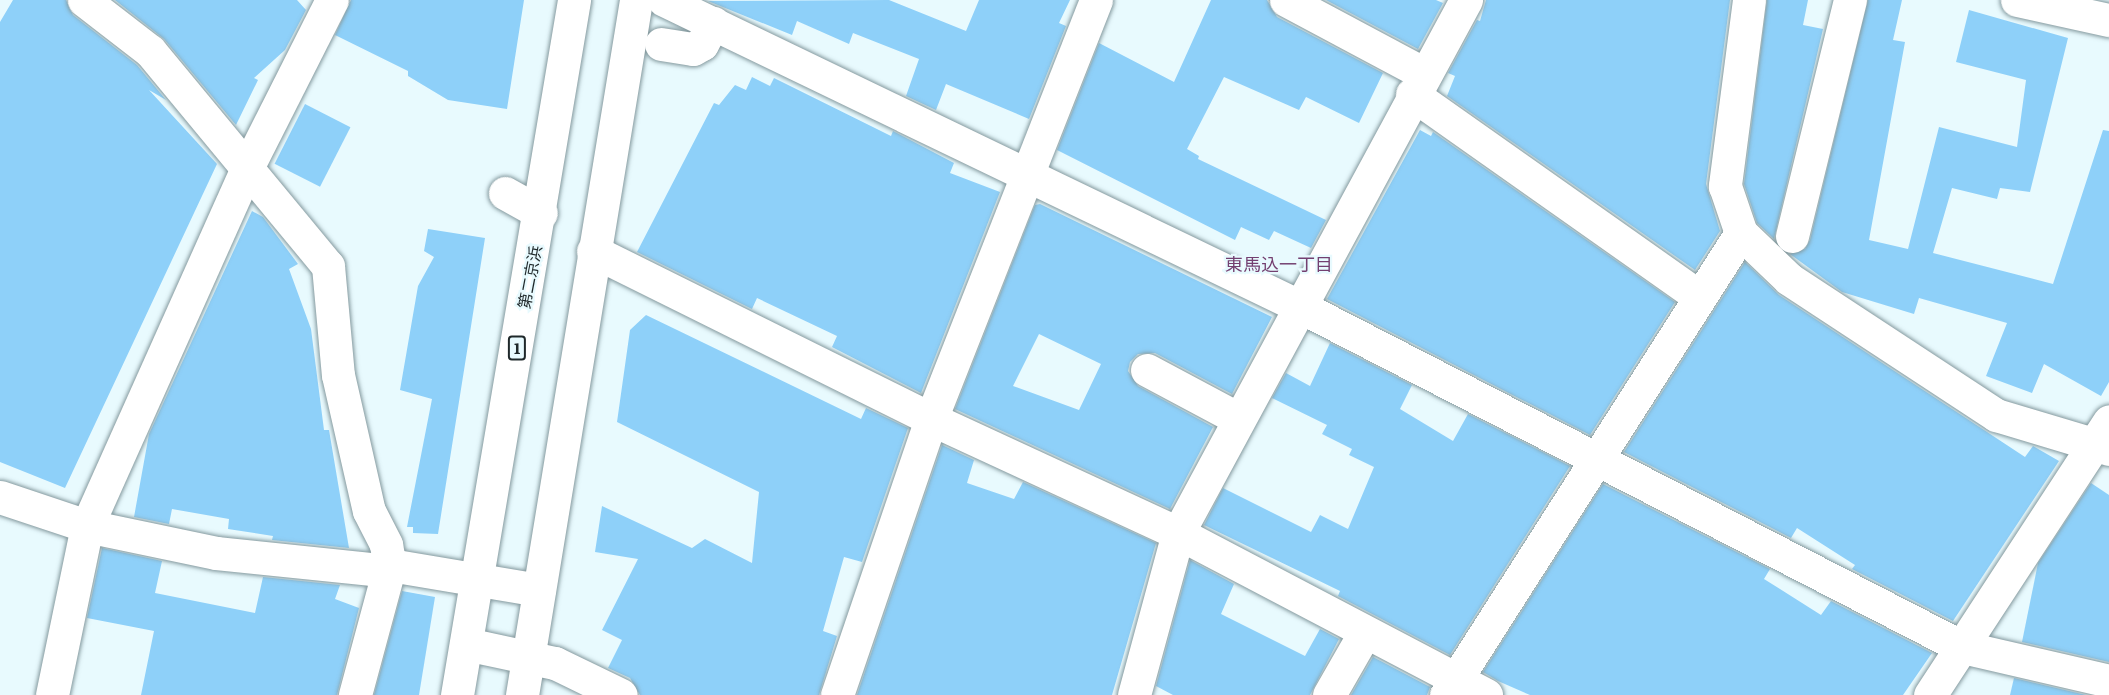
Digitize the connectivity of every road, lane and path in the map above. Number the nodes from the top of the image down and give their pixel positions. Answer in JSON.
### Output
{"nodes":[{"id":1,"x":84,"y":0,"type":"edge"},
{"id":2,"x":332,"y":0,"type":"edge"},
{"id":3,"x":574,"y":0,"type":"edge"},
{"id":4,"x":1096,"y":0,"type":"edge"},
{"id":5,"x":1286,"y":0,"type":"edge"},
{"id":6,"x":1466,"y":0,"type":"edge"},
{"id":7,"x":1749,"y":0,"type":"edge"},
{"id":8,"x":1850,"y":0,"type":"edge"},
{"id":9,"x":2017,"y":0,"type":"edge"},
{"id":10,"x":645,"y":3,"type":"edge"},
{"id":11,"x":709,"y":14,"type":"edge"},
{"id":12,"x":2109,"y":20,"type":"edge"},
{"id":13,"x":661,"y":44,"type":"dead end"},
{"id":14,"x":1418,"y":83,"type":"junction"},
{"id":15,"x":247,"y":168,"type":"junction"},
{"id":16,"x":1029,"y":178,"type":"junction"},
{"id":17,"x":505,"y":193,"type":"dead end"},
{"id":18,"x":542,"y":213,"type":"junction"},
{"id":19,"x":1741,"y":233,"type":"junction"},
{"id":20,"x":1792,"y":236,"type":"dead end"},
{"id":21,"x":593,"y":251,"type":"junction"},
{"id":22,"x":1700,"y":297,"type":"junction"},
{"id":23,"x":1299,"y":306,"type":"junction"},
{"id":24,"x":1147,"y":370,"type":"dead end"},
{"id":25,"x":1237,"y":418,"type":"junction"},
{"id":26,"x":930,"y":419,"type":"junction"},
{"id":27,"x":2104,"y":438,"type":"edge"},
{"id":28,"x":1594,"y":460,"type":"junction"},
{"id":29,"x":0,"y":497,"type":"edge"},
{"id":30,"x":87,"y":526,"type":"junction"},
{"id":31,"x":1178,"y":533,"type":"junction"},
{"id":32,"x":390,"y":565,"type":"junction"},
{"id":33,"x":477,"y":579,"type":"junction"},
{"id":34,"x":539,"y":590,"type":"junction"},
{"id":35,"x":1364,"y":634,"type":"junction"},
{"id":36,"x":466,"y":644,"type":"junction"},
{"id":37,"x":1962,"y":647,"type":"junction"},
{"id":38,"x":529,"y":655,"type":"junction"},
{"id":39,"x":2100,"y":685,"type":"edge"},
{"id":40,"x":1451,"y":687,"type":"edge"},
{"id":41,"x":52,"y":695,"type":"edge"},
{"id":42,"x":355,"y":695,"type":"edge"},
{"id":43,"x":457,"y":695,"type":"edge"},
{"id":44,"x":522,"y":695,"type":"edge"},
{"id":45,"x":621,"y":695,"type":"edge"},
{"id":46,"x":837,"y":695,"type":"edge"},
{"id":47,"x":1134,"y":695,"type":"edge"},
{"id":48,"x":1329,"y":695,"type":"edge"},
{"id":49,"x":1486,"y":695,"type":"edge"},
{"id":50,"x":1930,"y":695,"type":"edge"}],
"edges":[{"from":1,"to":15,"type":"main road"},
{"from":2,"to":15,"type":"main road"},
{"from":3,"to":18,"type":"main road","name":"第二京浜","number":"1"},
{"from":4,"to":16,"type":"main road"},
{"from":5,"to":14,"type":"main road"},
{"from":6,"to":14,"type":"main road"},
{"from":7,"to":19,"type":"main road"},
{"from":8,"to":20,"type":"main road"},
{"from":9,"to":12,"type":"main road"},
{"from":10,"to":11,"type":"main road"},
{"from":10,"to":21,"type":"main road"},
{"from":11,"to":13,"type":"main road"},
{"from":11,"to":16,"type":"main road"},
{"from":14,"to":22,"type":"main road"},
{"from":14,"to":23,"type":"main road"},
{"from":15,"to":30,"type":"main road"},
{"from":15,"to":32,"type":"main road"},
{"from":16,"to":23,"type":"main road"},
{"from":16,"to":26,"type":"main road"},
{"from":17,"to":18,"type":"main road"},
{"from":18,"to":33,"type":"main road","name":"第二京浜","number":"1"},
{"from":19,"to":22,"type":"main road"},
{"from":19,"to":27,"type":"main road"},
{"from":21,"to":26,"type":"main road"},
{"from":21,"to":34,"type":"main road"},
{"from":22,"to":28,"type":"main road"},
{"from":23,"to":25,"type":"main road"},
{"from":23,"to":28,"type":"main road"},
{"from":24,"to":25,"type":"main road"},
{"from":25,"to":31,"type":"main road"},
{"from":26,"to":31,"type":"main road"},
{"from":26,"to":46,"type":"main road"},
{"from":27,"to":37,"type":"main road"},
{"from":28,"to":37,"type":"main road"},
{"from":28,"to":40,"type":"main road"},
{"from":29,"to":30,"type":"main road"},
{"from":30,"to":32,"type":"main road"},
{"from":30,"to":41,"type":"main road"},
{"from":31,"to":35,"type":"main road"},
{"from":31,"to":47,"type":"main road"},
{"from":32,"to":33,"type":"main road"},
{"from":32,"to":42,"type":"main road"},
{"from":33,"to":34,"type":"main road"},
{"from":33,"to":36,"type":"main road","name":"第二京浜","number":"1"},
{"from":34,"to":38,"type":"main road"},
{"from":35,"to":40,"type":"main road"},
{"from":35,"to":48,"type":"main road"},
{"from":36,"to":38,"type":"main road"},
{"from":36,"to":43,"type":"main road","name":"第二京浜","number":"1"},
{"from":37,"to":39,"type":"main road"},
{"from":37,"to":50,"type":"main road"},
{"from":38,"to":44,"type":"main road"},
{"from":38,"to":45,"type":"main road"},
{"from":40,"to":49,"type":"main road"}]}
